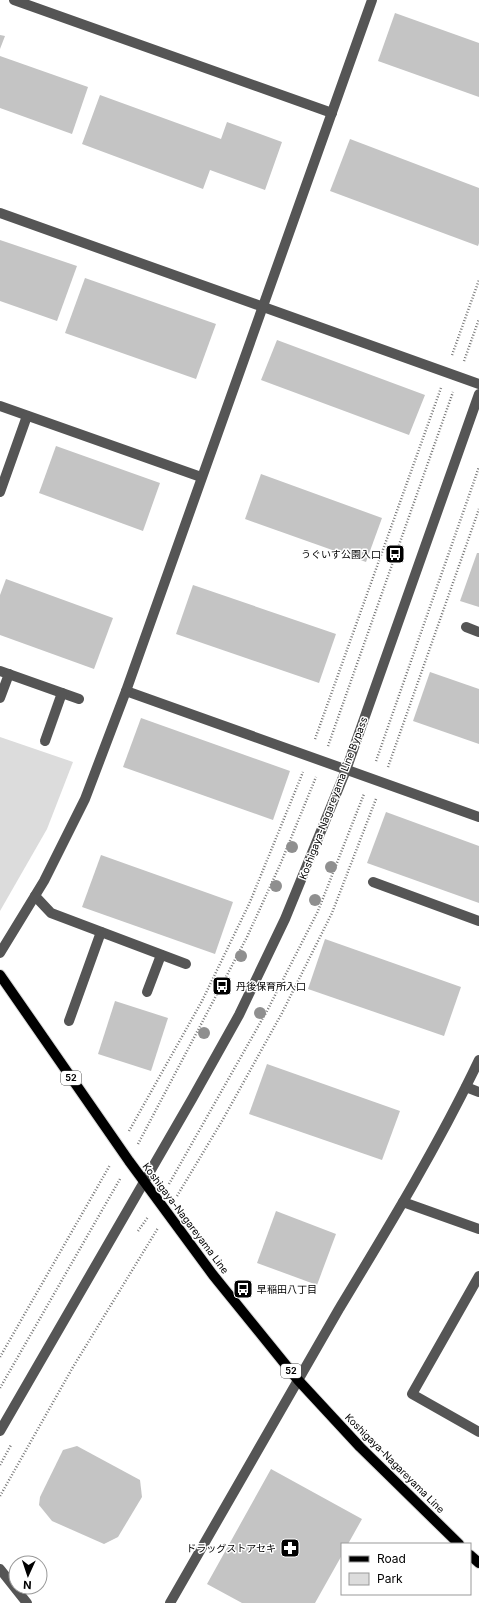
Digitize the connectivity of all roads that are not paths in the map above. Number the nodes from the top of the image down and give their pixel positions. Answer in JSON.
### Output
{"nodes":[{"id":1,"x":14,"y":0,"type":"edge"},
{"id":2,"x":372,"y":0,"type":"edge"},
{"id":3,"x":332,"y":113,"type":"junction"},
{"id":4,"x":0,"y":213,"type":"edge"},
{"id":5,"x":263,"y":306,"type":"junction"},
{"id":6,"x":479,"y":384,"type":"edge"},
{"id":7,"x":479,"y":394,"type":"edge"},
{"id":8,"x":0,"y":406,"type":"edge"},
{"id":9,"x":27,"y":416,"type":"junction"},
{"id":10,"x":201,"y":477,"type":"junction"},
{"id":11,"x":0,"y":492,"type":"edge"},
{"id":12,"x":466,"y":627,"type":"dead end"},
{"id":13,"x":479,"y":632,"type":"edge"},
{"id":14,"x":4,"y":672,"type":"edge"},
{"id":15,"x":126,"y":691,"type":"junction"},
{"id":16,"x":62,"y":693,"type":"junction"},
{"id":17,"x":0,"y":698,"type":"edge"},
{"id":18,"x":79,"y":699,"type":"dead end"},
{"id":19,"x":45,"y":741,"type":"dead end"},
{"id":20,"x":346,"y":770,"type":"junction"},
{"id":21,"x":479,"y":817,"type":"edge"},
{"id":22,"x":372,"y":882,"type":"dead end"},
{"id":23,"x":35,"y":896,"type":"junction"},
{"id":24,"x":479,"y":921,"type":"edge"},
{"id":25,"x":101,"y":932,"type":"junction"},
{"id":26,"x":0,"y":953,"type":"edge"},
{"id":27,"x":161,"y":955,"type":"junction"},
{"id":28,"x":186,"y":964,"type":"dead end"},
{"id":29,"x":0,"y":975,"type":"edge"},
{"id":30,"x":147,"y":992,"type":"dead end"},
{"id":31,"x":69,"y":1022,"type":"dead end"},
{"id":32,"x":479,"y":1060,"type":"edge"},
{"id":33,"x":466,"y":1087,"type":"junction"},
{"id":34,"x":479,"y":1092,"type":"edge"},
{"id":35,"x":144,"y":1181,"type":"junction"},
{"id":36,"x":403,"y":1202,"type":"junction"},
{"id":37,"x":479,"y":1229,"type":"edge"},
{"id":38,"x":479,"y":1276,"type":"edge"},
{"id":39,"x":298,"y":1380,"type":"junction"},
{"id":40,"x":0,"y":1431,"type":"edge"},
{"id":41,"x":479,"y":1432,"type":"edge"},
{"id":42,"x":458,"y":1543,"type":"edge"},
{"id":43,"x":471,"y":1556,"type":"edge"},
{"id":44,"x":479,"y":1563,"type":"edge"},
{"id":45,"x":0,"y":1569,"type":"edge"},
{"id":46,"x":28,"y":1603,"type":"edge"},
{"id":47,"x":170,"y":1603,"type":"edge"}],
"edges":[{"from":1,"to":3,"type":"street"},
{"from":2,"to":3,"type":"street"},
{"from":3,"to":5,"type":"street"},
{"from":4,"to":5,"type":"street"},
{"from":5,"to":6,"type":"street"},
{"from":5,"to":10,"type":"street"},
{"from":7,"to":20,"type":"street","name":"Koshigaya-Nagareyama Line Bypass"},
{"from":8,"to":9,"type":"street"},
{"from":9,"to":10,"type":"street"},
{"from":9,"to":11,"type":"street"},
{"from":10,"to":15,"type":"street"},
{"from":12,"to":13,"type":"street"},
{"from":14,"to":16,"type":"street"},
{"from":14,"to":17,"type":"street"},
{"from":15,"to":20,"type":"street"},
{"from":15,"to":23,"type":"street"},
{"from":16,"to":18,"type":"street"},
{"from":16,"to":19,"type":"street"},
{"from":20,"to":21,"type":"street"},
{"from":20,"to":35,"type":"street","name":"Koshigaya-Nagareyama Line Bypass"},
{"from":22,"to":24,"type":"street"},
{"from":23,"to":25,"type":"street"},
{"from":23,"to":26,"type":"street"},
{"from":25,"to":27,"type":"street"},
{"from":25,"to":31,"type":"street"},
{"from":27,"to":28,"type":"street"},
{"from":27,"to":30,"type":"street"},
{"from":29,"to":35,"type":"main road","name":"Koshigaya-Nagareyama Line","number":"52"},
{"from":32,"to":33,"type":"street"},
{"from":33,"to":34,"type":"street"},
{"from":33,"to":36,"type":"street"},
{"from":35,"to":39,"type":"main road","name":"Koshigaya-Nagareyama Line","number":"52"},
{"from":35,"to":40,"type":"street","name":"Koshigaya-Nagareyama Line Bypass"},
{"from":36,"to":37,"type":"street"},
{"from":36,"to":39,"type":"street"},
{"from":38,"to":41,"type":"street"},
{"from":39,"to":42,"type":"main road","name":"Koshigaya-Nagareyama Line","number":"52"},
{"from":39,"to":47,"type":"street"},
{"from":43,"to":44,"type":"main road"},
{"from":45,"to":46,"type":"street"}]}
